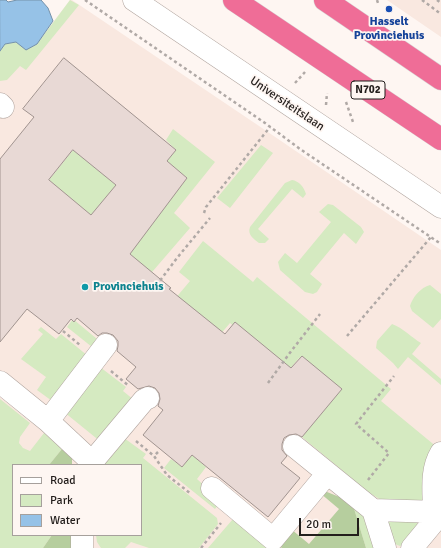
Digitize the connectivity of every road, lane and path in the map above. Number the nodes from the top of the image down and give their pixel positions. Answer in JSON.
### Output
{"nodes":[{"id":1,"x":85,"y":0,"type":"edge"},
{"id":2,"x":134,"y":0,"type":"edge"},
{"id":3,"x":234,"y":0,"type":"edge"},
{"id":4,"x":325,"y":0,"type":"edge"},
{"id":5,"x":422,"y":0,"type":"edge"},
{"id":6,"x":437,"y":0,"type":"edge"},
{"id":7,"x":441,"y":3,"type":"edge"},
{"id":8,"x":441,"y":14,"type":"edge"},
{"id":9,"x":308,"y":69,"type":"dead end"},
{"id":10,"x":441,"y":79,"type":"edge"},
{"id":11,"x":290,"y":87,"type":"dead end"},
{"id":12,"x":346,"y":102,"type":"dead end"},
{"id":13,"x":270,"y":127,"type":"junction"},
{"id":14,"x":356,"y":128,"type":"dead end"},
{"id":15,"x":441,"y":139,"type":"edge"},
{"id":16,"x":441,"y":207,"type":"edge"},
{"id":17,"x":204,"y":213,"type":"dead end"},
{"id":18,"x":210,"y":218,"type":"dead end"},
{"id":19,"x":431,"y":237,"type":"junction"},
{"id":20,"x":441,"y":244,"type":"edge"},
{"id":21,"x":153,"y":290,"type":"dead end"},
{"id":22,"x":320,"y":314,"type":"dead end"},
{"id":23,"x":347,"y":336,"type":"dead end"},
{"id":24,"x":106,"y":346,"type":"dead end"},
{"id":25,"x":394,"y":376,"type":"dead end"},
{"id":26,"x":0,"y":382,"type":"edge"},
{"id":27,"x":268,"y":382,"type":"dead end"},
{"id":28,"x":148,"y":398,"type":"dead end"},
{"id":29,"x":48,"y":421,"type":"junction"},
{"id":30,"x":294,"y":446,"type":"dead end"},
{"id":31,"x":158,"y":452,"type":"dead end"},
{"id":32,"x":441,"y":453,"type":"edge"},
{"id":33,"x":91,"y":464,"type":"edge"},
{"id":34,"x":327,"y":474,"type":"junction"},
{"id":35,"x":203,"y":493,"type":"joint"},
{"id":36,"x":356,"y":496,"type":"junction"},
{"id":37,"x":234,"y":507,"type":"junction"},
{"id":38,"x":373,"y":510,"type":"junction"},
{"id":39,"x":439,"y":513,"type":"edge"},
{"id":40,"x":82,"y":536,"type":"edge"},
{"id":41,"x":82,"y":548,"type":"edge"},
{"id":42,"x":201,"y":548,"type":"edge"},
{"id":43,"x":385,"y":548,"type":"edge"},
{"id":44,"x":412,"y":548,"type":"edge"}],
"edges":[{"from":1,"to":13,"type":"path"},
{"from":2,"to":16,"type":"lane","name":"Universiteitslaan"},
{"from":3,"to":15,"type":"highway","number":"N702"},
{"from":4,"to":10,"type":"highway"},
{"from":5,"to":8,"type":"path"},
{"from":6,"to":7,"type":"path"},
{"from":9,"to":11,"type":"path"},
{"from":12,"to":14,"type":"path"},
{"from":13,"to":17,"type":"path"},
{"from":13,"to":19,"type":"path"},
{"from":18,"to":21,"type":"path"},
{"from":19,"to":20,"type":"path"},
{"from":19,"to":23,"type":"path"},
{"from":22,"to":27,"type":"path"},
{"from":24,"to":29,"type":"lane"},
{"from":25,"to":36,"type":"path"},
{"from":26,"to":29,"type":"lane"},
{"from":28,"to":33,"type":"lane"},
{"from":29,"to":33,"type":"lane"},
{"from":30,"to":34,"type":"lane"},
{"from":31,"to":35,"type":"path"},
{"from":32,"to":39,"type":"lane"},
{"from":34,"to":36,"type":"lane"},
{"from":34,"to":37,"type":"lane"},
{"from":35,"to":37,"type":"lane"},
{"from":36,"to":38,"type":"lane"},
{"from":37,"to":42,"type":"path"},
{"from":38,"to":39,"type":"lane"},
{"from":38,"to":43,"type":"lane"},
{"from":39,"to":44,"type":"lane"},
{"from":40,"to":41,"type":"lane"}]}
